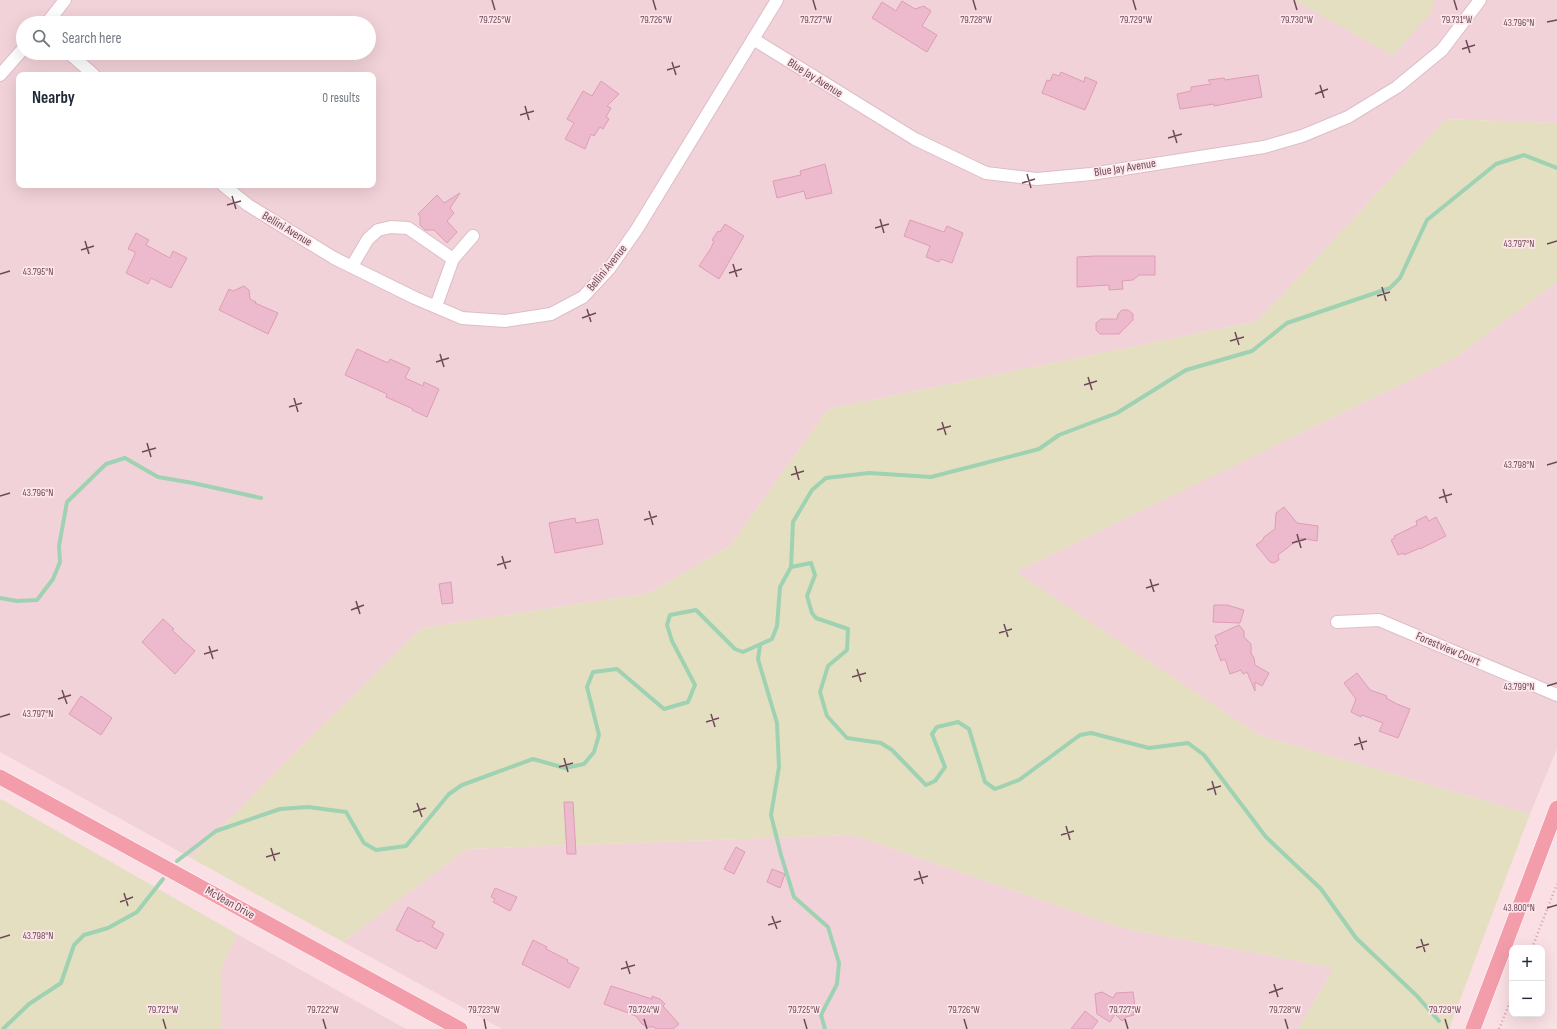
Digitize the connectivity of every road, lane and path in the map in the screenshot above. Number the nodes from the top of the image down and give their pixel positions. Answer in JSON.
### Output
{"nodes":[{"id":1,"x":65,"y":0,"type":"edge"},
{"id":2,"x":777,"y":0,"type":"edge"},
{"id":3,"x":1480,"y":0,"type":"edge"},
{"id":4,"x":52,"y":16,"type":"edge"},
{"id":5,"x":753,"y":40,"type":"junction"},
{"id":6,"x":16,"y":57,"type":"edge"},
{"id":7,"x":77,"y":60,"type":"edge"},
{"id":8,"x":91,"y":72,"type":"edge"},
{"id":9,"x":0,"y":75,"type":"edge"},
{"id":10,"x":227,"y":188,"type":"edge"},
{"id":11,"x":473,"y":236,"type":"dead end"},
{"id":12,"x":453,"y":259,"type":"junction"},
{"id":13,"x":352,"y":266,"type":"junction"},
{"id":14,"x":436,"y":306,"type":"junction"},
{"id":15,"x":1336,"y":622,"type":"dead end"},
{"id":16,"x":1557,"y":695,"type":"edge"},
{"id":17,"x":0,"y":777,"type":"edge"},
{"id":18,"x":1557,"y":808,"type":"edge"},
{"id":19,"x":1557,"y":884,"type":"edge"},
{"id":20,"x":1533,"y":945,"type":"edge"},
{"id":21,"x":1509,"y":1004,"type":"edge"},
{"id":22,"x":460,"y":1029,"type":"edge"},
{"id":23,"x":1473,"y":1029,"type":"edge"},
{"id":24,"x":1499,"y":1029,"type":"edge"}],
"edges":[{"from":1,"to":4,"type":"street"},
{"from":2,"to":5,"type":"street","name":"Bellini Avenue"},
{"from":3,"to":5,"type":"street","name":"Blue Jay Avenue"},
{"from":5,"to":14,"type":"street","name":"Bellini Avenue"},
{"from":6,"to":9,"type":"street"},
{"from":7,"to":8,"type":"street"},
{"from":10,"to":13,"type":"street","name":"Bellini Avenue"},
{"from":11,"to":12,"type":"street"},
{"from":12,"to":13,"type":"street"},
{"from":12,"to":14,"type":"street"},
{"from":13,"to":14,"type":"street","name":"Bellini Avenue"},
{"from":15,"to":16,"type":"street","name":"Forestview Court"},
{"from":17,"to":22,"type":"main road","name":"McVean Drive"},
{"from":18,"to":23,"type":"main road"},
{"from":19,"to":20,"type":"path"},
{"from":21,"to":24,"type":"path"}]}
